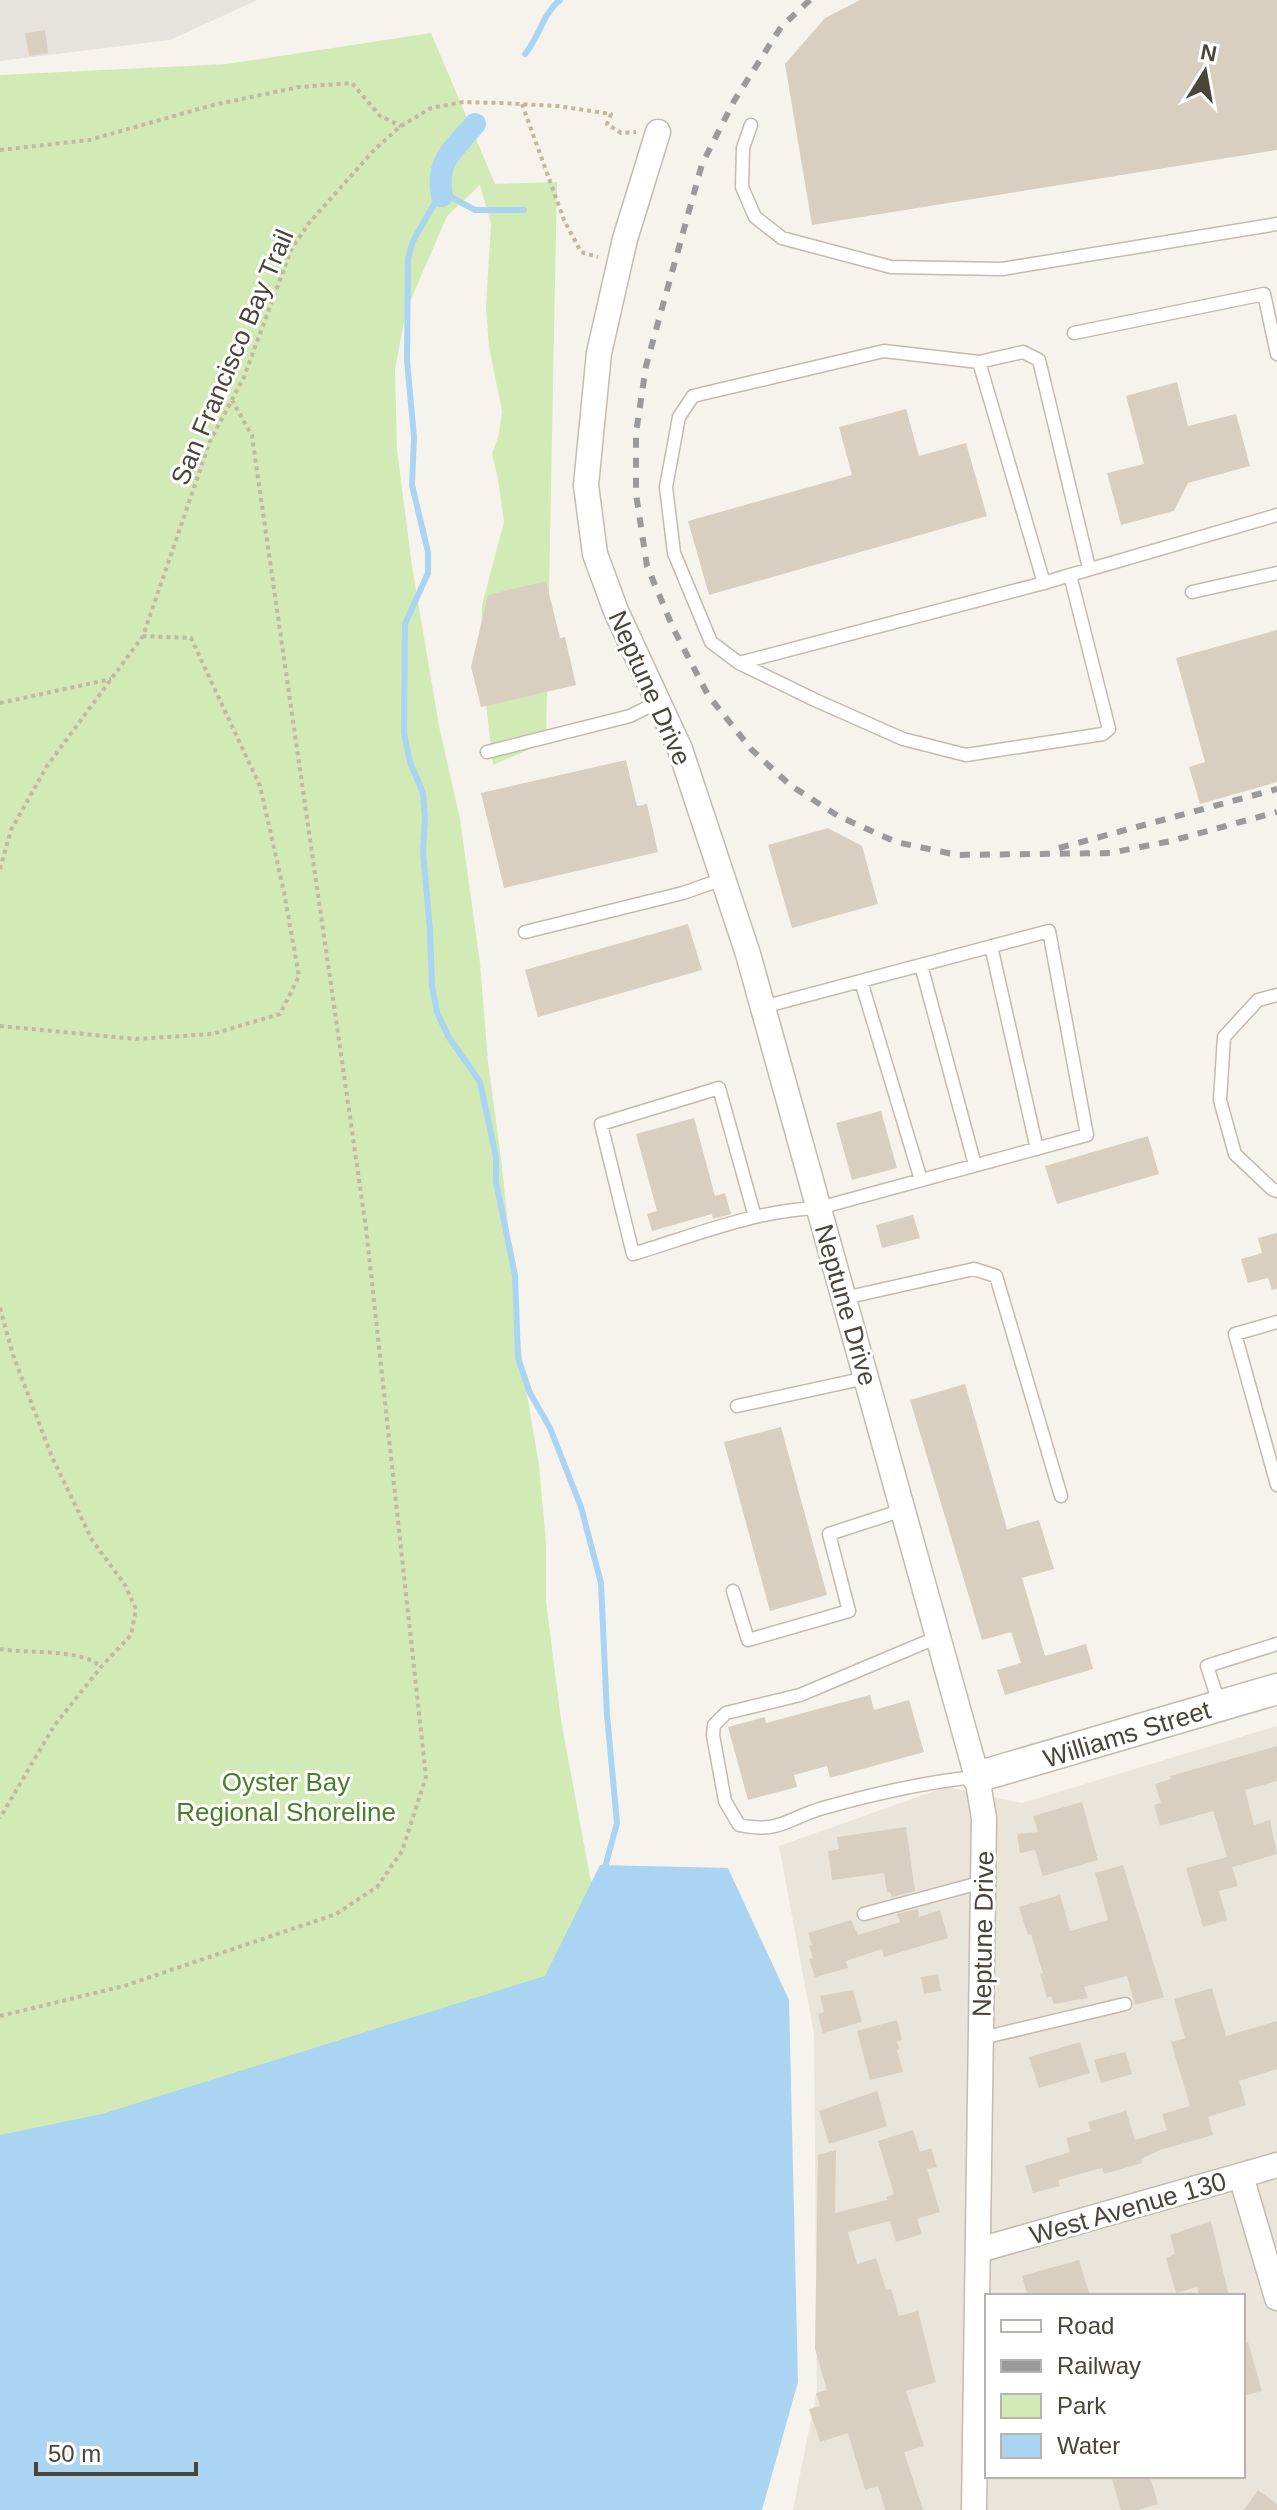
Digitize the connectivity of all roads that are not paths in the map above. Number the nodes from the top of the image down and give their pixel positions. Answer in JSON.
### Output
{"nodes":[{"id":1,"x":751,"y":125,"type":"dead end"},
{"id":2,"x":658,"y":132,"type":"road end"},
{"id":3,"x":1277,"y":224,"type":"edge"},
{"id":4,"x":1074,"y":333,"type":"dead end"},
{"id":5,"x":1277,"y":354,"type":"edge"},
{"id":6,"x":979,"y":362,"type":"junction"},
{"id":7,"x":1277,"y":515,"type":"edge"},
{"id":8,"x":1089,"y":568,"type":"junction"},
{"id":9,"x":1277,"y":573,"type":"edge"},
{"id":10,"x":1070,"y":575,"type":"junction"},
{"id":11,"x":1044,"y":583,"type":"junction"},
{"id":12,"x":1192,"y":592,"type":"dead end"},
{"id":13,"x":739,"y":663,"type":"junction"},
{"id":14,"x":658,"y":702,"type":"junction"},
{"id":15,"x":487,"y":752,"type":"dead end"},
{"id":16,"x":723,"y":879,"type":"junction"},
{"id":17,"x":525,"y":932,"type":"dead end"},
{"id":18,"x":991,"y":946,"type":"junction"},
{"id":19,"x":921,"y":965,"type":"junction"},
{"id":20,"x":861,"y":981,"type":"junction"},
{"id":21,"x":1277,"y":995,"type":"edge"},
{"id":22,"x":763,"y":1007,"type":"junction"},
{"id":23,"x":1037,"y":1149,"type":"junction"},
{"id":24,"x":975,"y":1165,"type":"junction"},
{"id":25,"x":921,"y":1180,"type":"junction"},
{"id":26,"x":1277,"y":1191,"type":"edge"},
{"id":27,"x":819,"y":1208,"type":"junction"},
{"id":28,"x":755,"y":1217,"type":"junction"},
{"id":29,"x":844,"y":1298,"type":"junction"},
{"id":30,"x":1277,"y":1322,"type":"edge"},
{"id":31,"x":866,"y":1378,"type":"junction"},
{"id":32,"x":737,"y":1406,"type":"dead end"},
{"id":33,"x":1277,"y":1485,"type":"edge"},
{"id":34,"x":1061,"y":1496,"type":"dead end"},
{"id":35,"x":903,"y":1510,"type":"junction"},
{"id":36,"x":733,"y":1591,"type":"dead end"},
{"id":37,"x":938,"y":1637,"type":"junction"},
{"id":38,"x":1277,"y":1644,"type":"edge"},
{"id":39,"x":1277,"y":1689,"type":"edge"},
{"id":40,"x":1220,"y":1706,"type":"junction"},
{"id":41,"x":977,"y":1777,"type":"junction"},
{"id":42,"x":983,"y":1882,"type":"junction"},
{"id":43,"x":864,"y":1914,"type":"dead end"},
{"id":44,"x":1125,"y":2004,"type":"dead end"},
{"id":45,"x":982,"y":2038,"type":"junction"},
{"id":46,"x":1277,"y":2165,"type":"edge"},
{"id":47,"x":1241,"y":2176,"type":"junction"},
{"id":48,"x":979,"y":2250,"type":"junction"},
{"id":49,"x":1277,"y":2298,"type":"edge"},
{"id":50,"x":974,"y":2510,"type":"edge"}],
"edges":[{"from":1,"to":3,"type":"lane"},
{"from":2,"to":14,"type":"street","name":"Neptune Drive"},
{"from":4,"to":5,"type":"lane"},
{"from":6,"to":8,"type":"lane"},
{"from":6,"to":11,"type":"lane"},
{"from":6,"to":13,"type":"lane"},
{"from":7,"to":8,"type":"lane"},
{"from":8,"to":10,"type":"lane"},
{"from":9,"to":12,"type":"lane"},
{"from":10,"to":11,"type":"lane"},
{"from":10,"to":13,"type":"lane"},
{"from":11,"to":13,"type":"lane"},
{"from":14,"to":15,"type":"lane"},
{"from":14,"to":16,"type":"street","name":"Neptune Drive"},
{"from":16,"to":17,"type":"lane"},
{"from":16,"to":22,"type":"street","name":"Neptune Drive"},
{"from":18,"to":19,"type":"lane"},
{"from":18,"to":23,"type":"lane"},
{"from":18,"to":23,"type":"lane"},
{"from":19,"to":20,"type":"lane"},
{"from":19,"to":24,"type":"lane"},
{"from":20,"to":22,"type":"lane"},
{"from":20,"to":25,"type":"lane"},
{"from":21,"to":26,"type":"lane"},
{"from":22,"to":27,"type":"street","name":"Neptune Drive"},
{"from":23,"to":24,"type":"lane"},
{"from":24,"to":25,"type":"lane"},
{"from":25,"to":27,"type":"lane"},
{"from":27,"to":28,"type":"lane"},
{"from":27,"to":29,"type":"street","name":"Neptune Drive"},
{"from":28,"to":28,"type":"lane"},
{"from":29,"to":31,"type":"street","name":"Neptune Drive"},
{"from":29,"to":34,"type":"lane"},
{"from":30,"to":33,"type":"lane"},
{"from":31,"to":32,"type":"lane"},
{"from":31,"to":35,"type":"street","name":"Neptune Drive"},
{"from":35,"to":36,"type":"lane"},
{"from":35,"to":37,"type":"street","name":"Neptune Drive"},
{"from":37,"to":41,"type":"street","name":"Neptune Drive"},
{"from":37,"to":41,"type":"lane"},
{"from":38,"to":40,"type":"lane"},
{"from":39,"to":40,"type":"street","name":"Williams Street"},
{"from":40,"to":41,"type":"street","name":"Williams Street"},
{"from":41,"to":42,"type":"street","name":"Neptune Drive"},
{"from":42,"to":43,"type":"lane"},
{"from":42,"to":45,"type":"street","name":"Neptune Drive"},
{"from":44,"to":45,"type":"lane"},
{"from":45,"to":48,"type":"street","name":"Neptune Drive"},
{"from":46,"to":47,"type":"street","name":"West Avenue 130"},
{"from":47,"to":48,"type":"street","name":"West Avenue 130"},
{"from":47,"to":49,"type":"street"},
{"from":48,"to":50,"type":"street","name":"Neptune Drive"}]}
